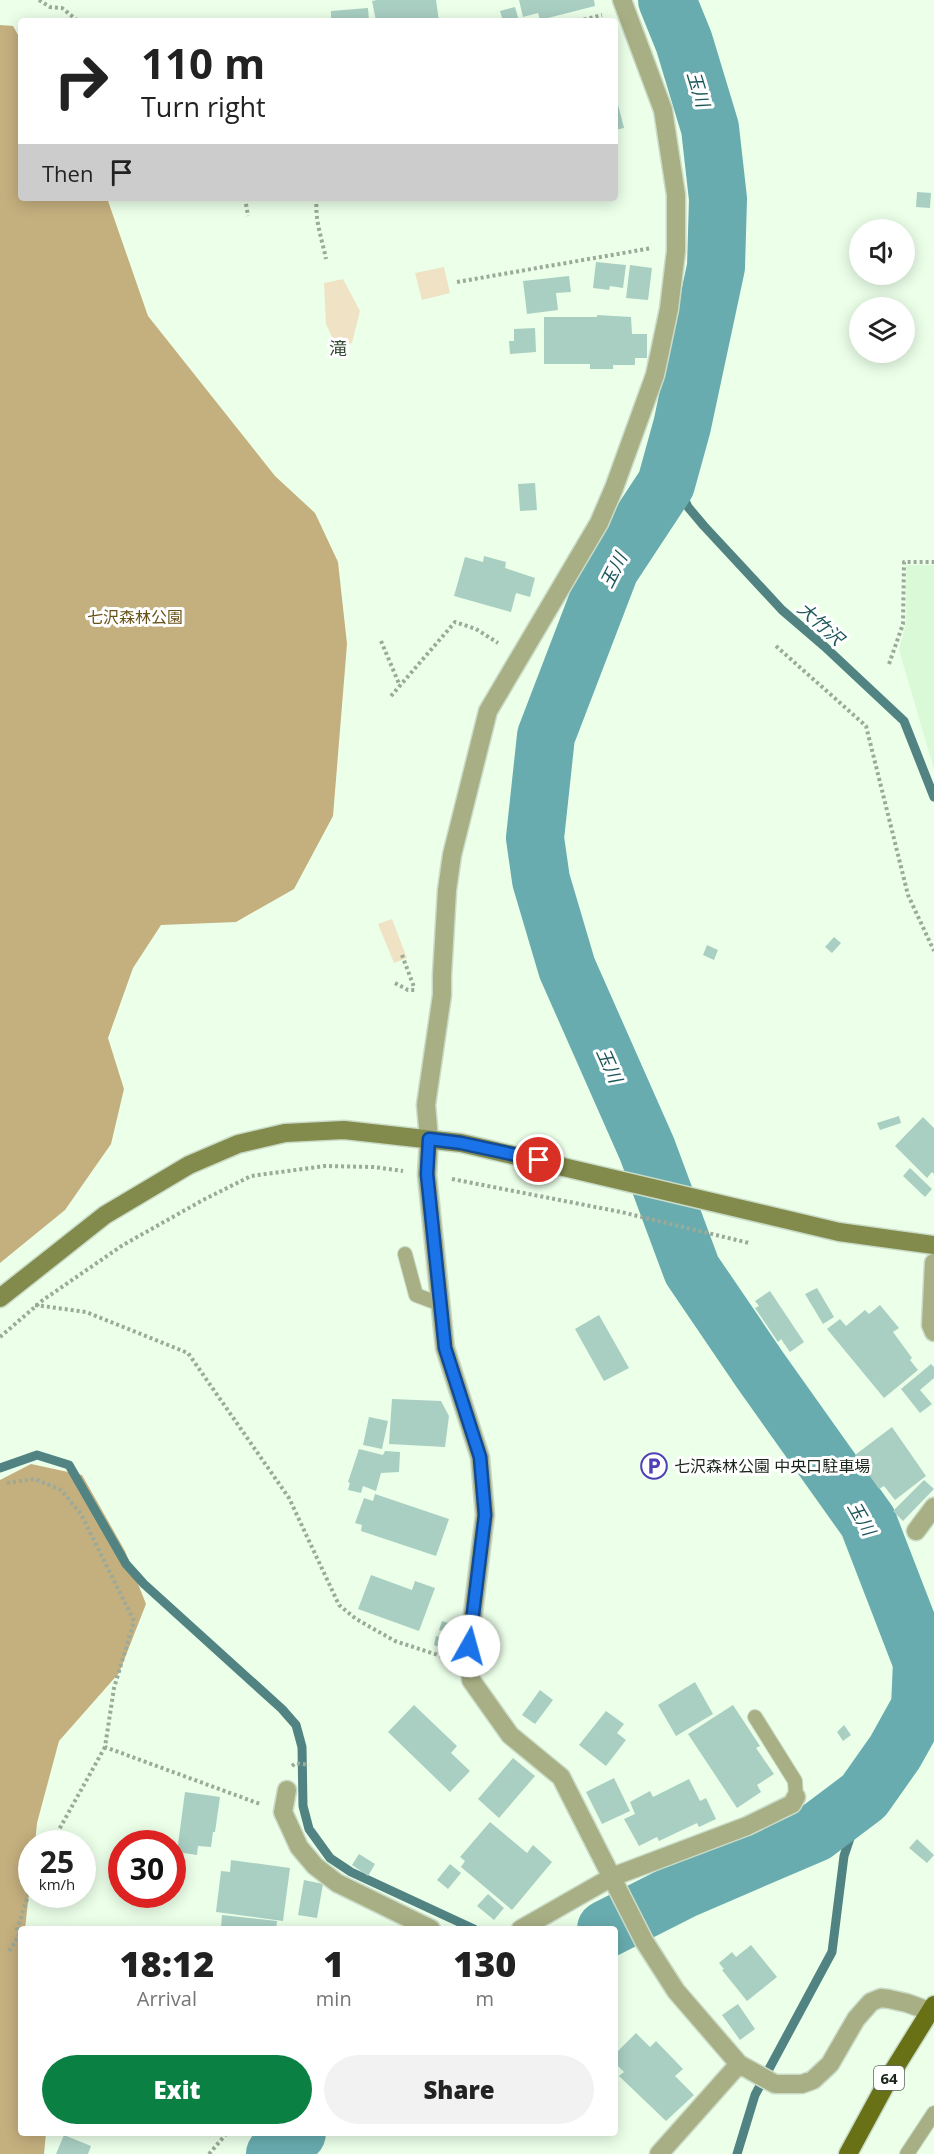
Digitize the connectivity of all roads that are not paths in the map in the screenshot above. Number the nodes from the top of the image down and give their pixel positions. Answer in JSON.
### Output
{"nodes":[{"id":1,"x":622,"y":0,"type":"edge"},
{"id":2,"x":429,"y":1139,"type":"junction"},
{"id":3,"x":934,"y":1245,"type":"edge"},
{"id":4,"x":405,"y":1254,"type":"dead end"},
{"id":5,"x":934,"y":1263,"type":"edge"},
{"id":6,"x":3,"y":1296,"type":"edge"},
{"id":7,"x":440,"y":1304,"type":"junction"},
{"id":8,"x":934,"y":1332,"type":"edge"},
{"id":9,"x":934,"y":1507,"type":"edge"},
{"id":10,"x":916,"y":1531,"type":"dead end"},
{"id":11,"x":755,"y":1717,"type":"dead end"},
{"id":12,"x":287,"y":1790,"type":"dead end"},
{"id":13,"x":796,"y":1797,"type":"joint"},
{"id":14,"x":615,"y":1883,"type":"junction"},
{"id":15,"x":425,"y":1926,"type":"edge"},
{"id":16,"x":527,"y":1926,"type":"edge"},
{"id":17,"x":932,"y":2008,"type":"edge"},
{"id":18,"x":746,"y":2068,"type":"junction"},
{"id":19,"x":934,"y":2113,"type":"edge"},
{"id":20,"x":659,"y":2154,"type":"edge"},
{"id":21,"x":848,"y":2154,"type":"edge"},
{"id":22,"x":907,"y":2154,"type":"edge"}],
"edges":[{"from":1,"to":2,"type":"street"},
{"from":2,"to":3,"type":"street"},
{"from":2,"to":6,"type":"street"},
{"from":2,"to":7,"type":"street"},
{"from":4,"to":7,"type":"lane"},
{"from":5,"to":8,"type":"street"},
{"from":7,"to":14,"type":"street"},
{"from":9,"to":10,"type":"street"},
{"from":11,"to":13,"type":"lane"},
{"from":12,"to":15,"type":"street"},
{"from":13,"to":14,"type":"street"},
{"from":14,"to":16,"type":"street"},
{"from":14,"to":18,"type":"street"},
{"from":17,"to":18,"type":"street"},
{"from":17,"to":21,"type":"main road","number":"64"},
{"from":18,"to":20,"type":"street"},
{"from":19,"to":22,"type":"lane"}]}
